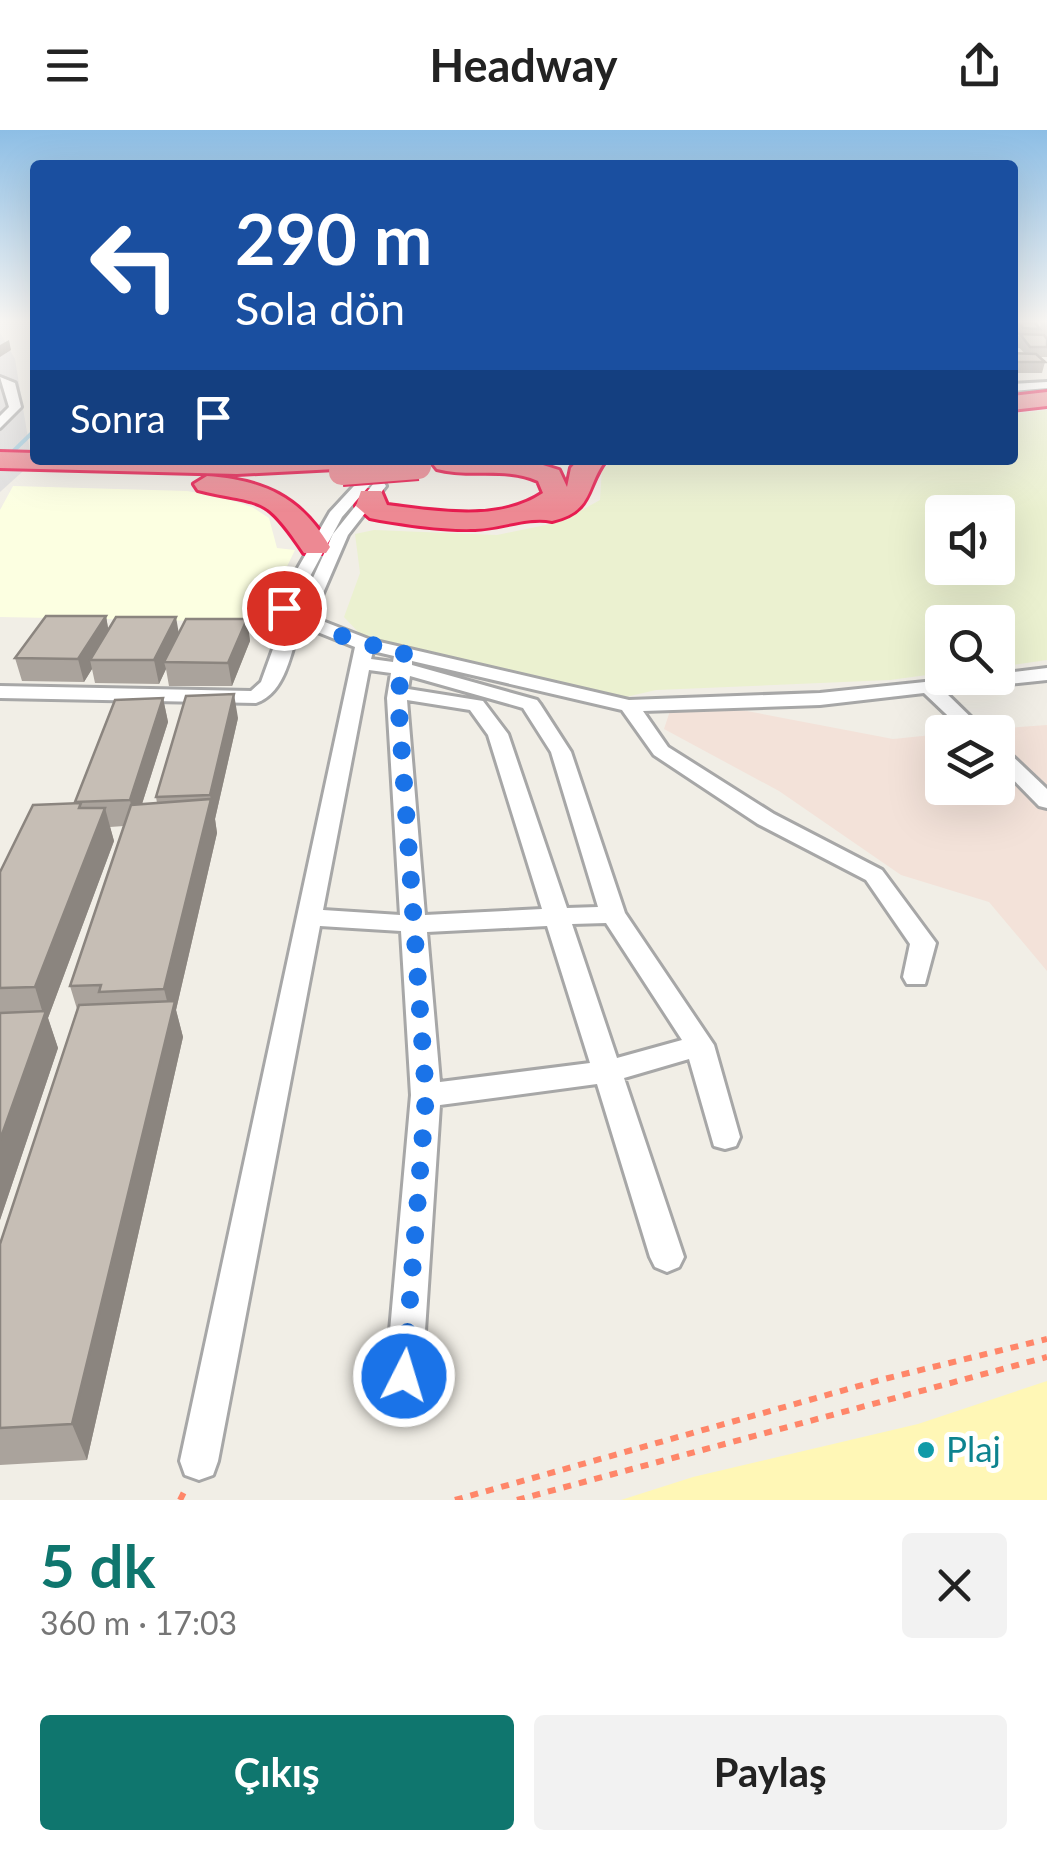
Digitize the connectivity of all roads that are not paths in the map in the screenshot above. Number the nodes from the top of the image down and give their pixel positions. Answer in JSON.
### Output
{"nodes":[{"id":1,"x":8,"y":384,"type":"edge"},
{"id":2,"x":1047,"y":392,"type":"edge"},
{"id":3,"x":1018,"y":395,"type":"edge"},
{"id":4,"x":0,"y":424,"type":"edge"},
{"id":5,"x":12,"y":464,"type":"edge"},
{"id":6,"x":32,"y":465,"type":"edge"},
{"id":7,"x":321,"y":465,"type":"edge"},
{"id":8,"x":380,"y":465,"type":"edge"},
{"id":9,"x":385,"y":465,"type":"edge"},
{"id":10,"x":420,"y":465,"type":"edge"},
{"id":11,"x":516,"y":465,"type":"edge"},
{"id":12,"x":587,"y":465,"type":"edge"},
{"id":13,"x":348,"y":466,"type":"edge"},
{"id":14,"x":371,"y":497,"type":"junction"},
{"id":15,"x":341,"y":534,"type":"junction"},
{"id":16,"x":315,"y":548,"type":"junction"},
{"id":17,"x":294,"y":615,"type":"junction"},
{"id":18,"x":362,"y":654,"type":"junction"},
{"id":19,"x":401,"y":671,"type":"junction"},
{"id":20,"x":1047,"y":674,"type":"edge"},
{"id":21,"x":1015,"y":678,"type":"edge"},
{"id":22,"x":925,"y":688,"type":"edge"},
{"id":23,"x":0,"y":692,"type":"edge"},
{"id":24,"x":937,"y":695,"type":"edge"},
{"id":25,"x":629,"y":706,"type":"junction"},
{"id":26,"x":958,"y":715,"type":"edge"},
{"id":27,"x":1015,"y":769,"type":"edge"},
{"id":28,"x":1047,"y":800,"type":"edge"},
{"id":29,"x":614,"y":914,"type":"junction"},
{"id":30,"x":309,"y":917,"type":"junction"},
{"id":31,"x":558,"y":919,"type":"junction"},
{"id":32,"x":416,"y":924,"type":"junction"},
{"id":33,"x":916,"y":978,"type":"dead end"},
{"id":34,"x":700,"y":1045,"type":"junction"},
{"id":35,"x":607,"y":1072,"type":"junction"},
{"id":36,"x":426,"y":1095,"type":"junction"},
{"id":37,"x":725,"y":1137,"type":"dead end"},
{"id":38,"x":667,"y":1256,"type":"dead end"},
{"id":39,"x":404,"y":1376,"type":"dead end"},
{"id":40,"x":199,"y":1460,"type":"dead end"}],
"edges":[{"from":1,"to":4,"type":"street"},
{"from":2,"to":3,"type":"highway"},
{"from":5,"to":16,"type":"highway"},
{"from":6,"to":13,"type":"highway"},
{"from":7,"to":13,"type":"highway"},
{"from":8,"to":16,"type":"street"},
{"from":9,"to":13,"type":"highway","bridge":true},
{"from":10,"to":14,"type":"street"},
{"from":11,"to":14,"type":"highway"},
{"from":12,"to":15,"type":"highway"},
{"from":14,"to":15,"type":"street"},
{"from":15,"to":17,"type":"street"},
{"from":16,"to":17,"type":"street"},
{"from":17,"to":18,"type":"street"},
{"from":17,"to":23,"type":"street"},
{"from":18,"to":19,"type":"street"},
{"from":18,"to":30,"type":"street"},
{"from":19,"to":25,"type":"street"},
{"from":19,"to":29,"type":"street"},
{"from":19,"to":31,"type":"street"},
{"from":19,"to":32,"type":"street"},
{"from":20,"to":21,"type":"street"},
{"from":22,"to":25,"type":"street"},
{"from":24,"to":26,"type":"street"},
{"from":25,"to":33,"type":"street"},
{"from":27,"to":28,"type":"street"},
{"from":29,"to":31,"type":"street"},
{"from":29,"to":34,"type":"street"},
{"from":30,"to":32,"type":"street"},
{"from":30,"to":40,"type":"street"},
{"from":31,"to":32,"type":"street"},
{"from":31,"to":35,"type":"street"},
{"from":32,"to":36,"type":"street"},
{"from":34,"to":35,"type":"street"},
{"from":34,"to":37,"type":"street"},
{"from":35,"to":36,"type":"street"},
{"from":35,"to":38,"type":"street"},
{"from":36,"to":39,"type":"street"}]}
